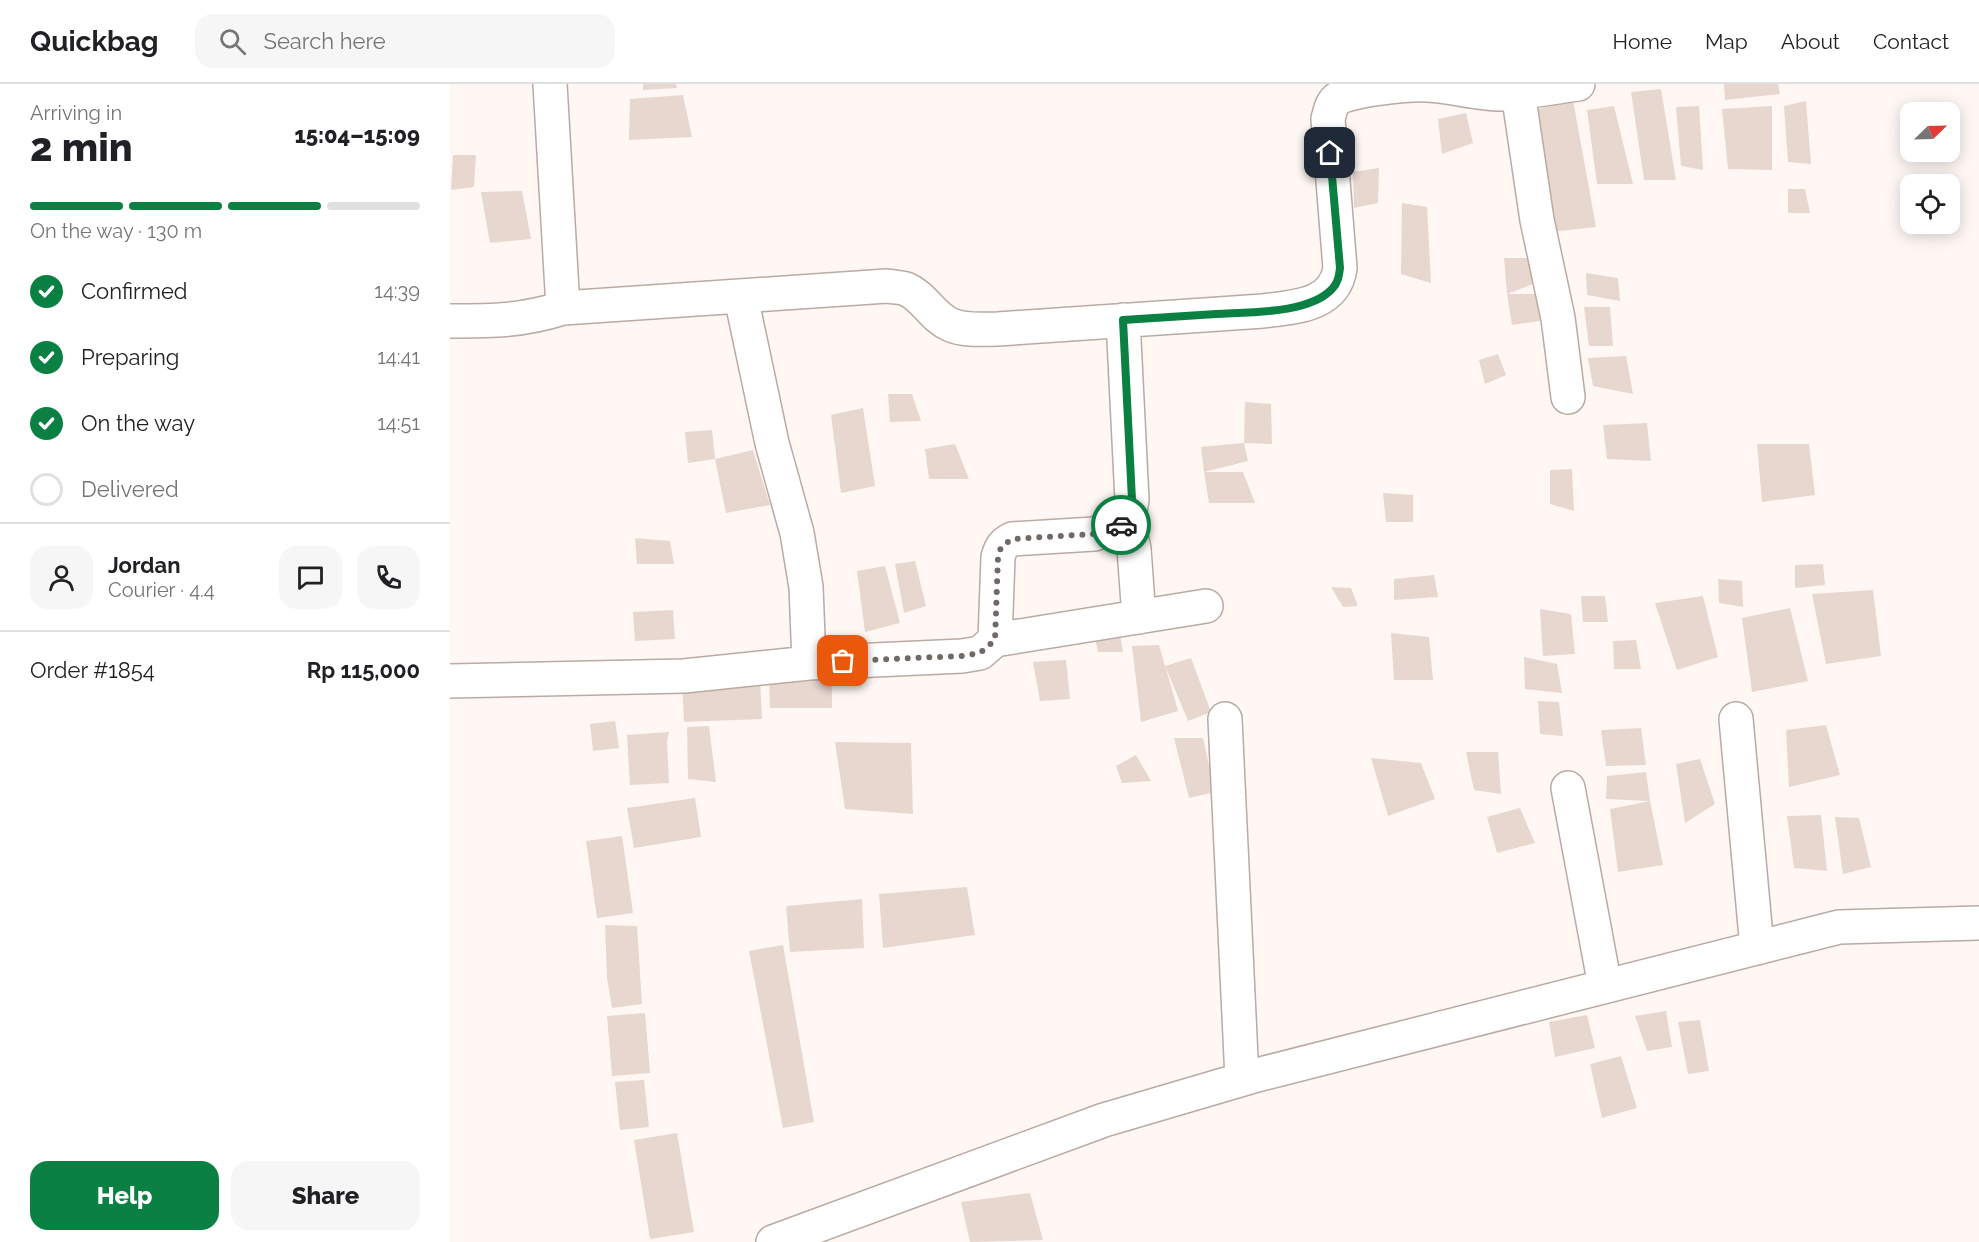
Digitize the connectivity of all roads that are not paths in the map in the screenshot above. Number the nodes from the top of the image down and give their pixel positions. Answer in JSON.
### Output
{"nodes":[{"id":1,"x":550,"y":84,"type":"edge"},
{"id":2,"x":1578,"y":84,"type":"edge"},
{"id":3,"x":1518,"y":92,"type":"junction"},
{"id":4,"x":741,"y":297,"type":"junction"},
{"id":5,"x":563,"y":308,"type":"junction"},
{"id":6,"x":1123,"y":320,"type":"junction"},
{"id":7,"x":450,"y":321,"type":"edge"},
{"id":8,"x":1568,"y":397,"type":"dead end"},
{"id":9,"x":1128,"y":523,"type":"junction"},
{"id":10,"x":1206,"y":606,"type":"dead end"},
{"id":11,"x":1139,"y":617,"type":"junction"},
{"id":12,"x":995,"y":640,"type":"junction"},
{"id":13,"x":809,"y":663,"type":"junction"},
{"id":14,"x":450,"y":681,"type":"edge"},
{"id":15,"x":1225,"y":719,"type":"dead end"},
{"id":16,"x":1736,"y":719,"type":"dead end"},
{"id":17,"x":1568,"y":788,"type":"dead end"},
{"id":18,"x":1979,"y":923,"type":"edge"},
{"id":19,"x":1757,"y":948,"type":"junction"},
{"id":20,"x":1605,"y":986,"type":"junction"},
{"id":21,"x":1242,"y":1079,"type":"junction"},
{"id":22,"x":773,"y":1242,"type":"edge"}],
"edges":[{"from":1,"to":5,"type":"street"},
{"from":2,"to":3,"type":"street"},
{"from":3,"to":6,"type":"street"},
{"from":3,"to":8,"type":"street"},
{"from":4,"to":5,"type":"street"},
{"from":4,"to":6,"type":"street"},
{"from":4,"to":13,"type":"street"},
{"from":5,"to":7,"type":"street"},
{"from":6,"to":9,"type":"street"},
{"from":9,"to":11,"type":"street"},
{"from":9,"to":12,"type":"street"},
{"from":10,"to":11,"type":"street"},
{"from":11,"to":12,"type":"street"},
{"from":12,"to":13,"type":"street"},
{"from":13,"to":14,"type":"street"},
{"from":15,"to":21,"type":"street"},
{"from":16,"to":19,"type":"street"},
{"from":17,"to":20,"type":"street"},
{"from":18,"to":19,"type":"street"},
{"from":19,"to":20,"type":"street"},
{"from":20,"to":21,"type":"street"},
{"from":21,"to":22,"type":"street"}]}
